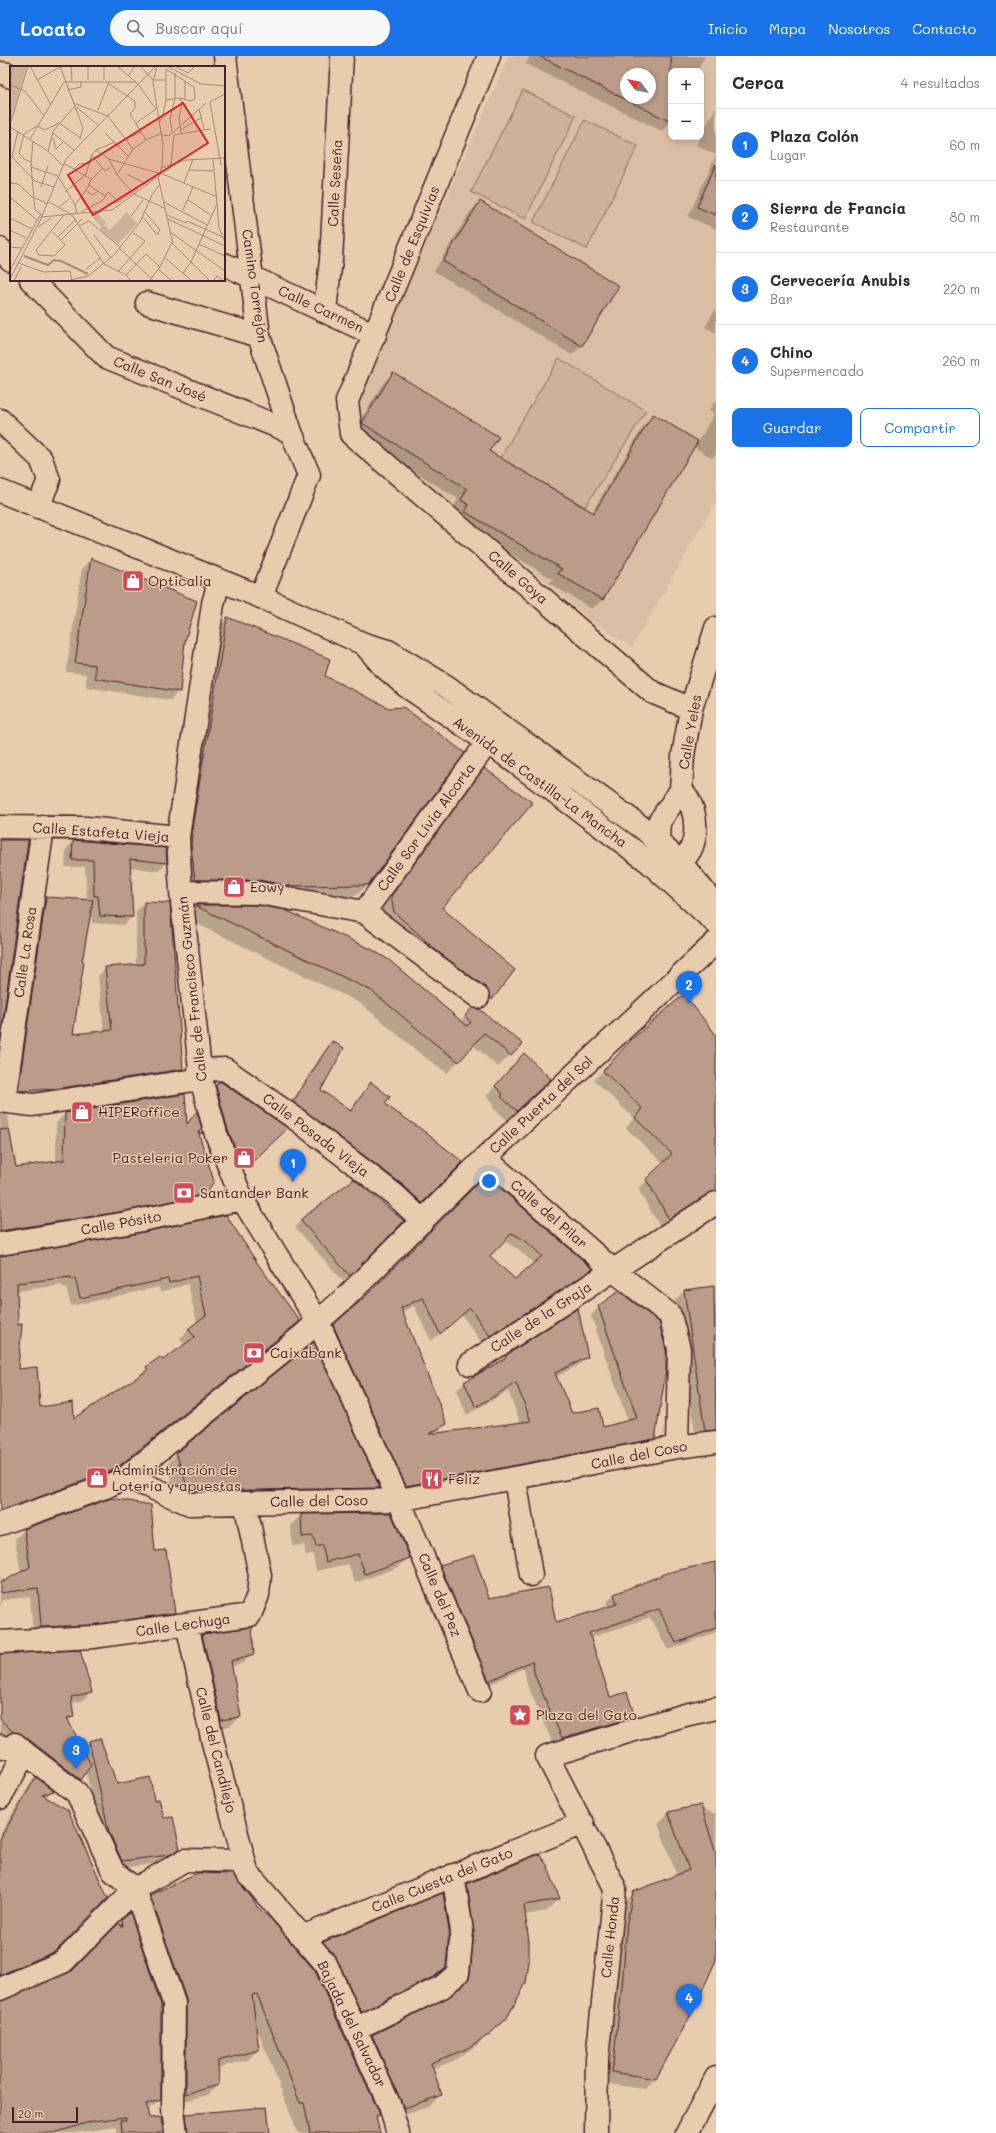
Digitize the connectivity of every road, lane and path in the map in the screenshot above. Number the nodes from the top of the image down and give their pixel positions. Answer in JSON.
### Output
{"nodes":[{"id":1,"x":225,"y":56,"type":"edge"},
{"id":2,"x":342,"y":56,"type":"edge"},
{"id":3,"x":489,"y":56,"type":"edge"},
{"id":4,"x":0,"y":73,"type":"edge"},
{"id":5,"x":10,"y":77,"type":"edge"},
{"id":6,"x":0,"y":249,"type":"edge"},
{"id":7,"x":10,"y":259,"type":"edge"},
{"id":8,"x":225,"y":264,"type":"edge"},
{"id":9,"x":253,"y":278,"type":"junction"},
{"id":10,"x":32,"y":281,"type":"edge"},
{"id":11,"x":147,"y":303,"type":"dead end"},
{"id":12,"x":325,"y":310,"type":"junction"},
{"id":13,"x":375,"y":335,"type":"junction"},
{"id":14,"x":259,"y":336,"type":"junction"},
{"id":15,"x":0,"y":420,"type":"edge"},
{"id":16,"x":291,"y":432,"type":"junction"},
{"id":17,"x":351,"y":434,"type":"joint"},
{"id":18,"x":0,"y":491,"type":"edge"},
{"id":19,"x":38,"y":507,"type":"junction"},
{"id":20,"x":219,"y":581,"type":"junction"},
{"id":21,"x":261,"y":597,"type":"junction"},
{"id":22,"x":716,"y":628,"type":"edge"},
{"id":23,"x":364,"y":644,"type":"junction"},
{"id":24,"x":691,"y":709,"type":"junction"},
{"id":25,"x":488,"y":742,"type":"junction"},
{"id":26,"x":511,"y":759,"type":"junction"},
{"id":27,"x":681,"y":790,"type":"junction"},
{"id":28,"x":0,"y":827,"type":"edge"},
{"id":29,"x":43,"y":827,"type":"junction"},
{"id":30,"x":178,"y":837,"type":"junction"},
{"id":31,"x":660,"y":842,"type":"junction"},
{"id":32,"x":679,"y":888,"type":"junction"},
{"id":33,"x":181,"y":892,"type":"junction"},
{"id":34,"x":716,"y":906,"type":"edge"},
{"id":35,"x":364,"y":912,"type":"junction"},
{"id":36,"x":716,"y":923,"type":"edge"},
{"id":37,"x":716,"y":942,"type":"edge"},
{"id":38,"x":478,"y":997,"type":"dead end"},
{"id":39,"x":200,"y":1074,"type":"junction"},
{"id":40,"x":2,"y":1101,"type":"edge"},
{"id":41,"x":485,"y":1158,"type":"junction"},
{"id":42,"x":242,"y":1199,"type":"junction"},
{"id":43,"x":716,"y":1203,"type":"edge"},
{"id":44,"x":423,"y":1222,"type":"junction"},
{"id":45,"x":0,"y":1244,"type":"edge"},
{"id":46,"x":613,"y":1270,"type":"junction"},
{"id":47,"x":318,"y":1322,"type":"junction"},
{"id":48,"x":470,"y":1364,"type":"dead end"},
{"id":49,"x":716,"y":1442,"type":"edge"},
{"id":50,"x":677,"y":1447,"type":"junction"},
{"id":51,"x":126,"y":1477,"type":"junction"},
{"id":52,"x":515,"y":1479,"type":"junction"},
{"id":53,"x":400,"y":1500,"type":"junction"},
{"id":54,"x":245,"y":1503,"type":"junction"},
{"id":55,"x":0,"y":1524,"type":"edge"},
{"id":56,"x":531,"y":1575,"type":"dead end"},
{"id":57,"x":187,"y":1624,"type":"junction"},
{"id":58,"x":0,"y":1642,"type":"edge"},
{"id":59,"x":480,"y":1690,"type":"dead end"},
{"id":60,"x":716,"y":1708,"type":"edge"},
{"id":61,"x":0,"y":1732,"type":"edge"},
{"id":62,"x":0,"y":1746,"type":"edge"},
{"id":63,"x":25,"y":1753,"type":"junction"},
{"id":64,"x":0,"y":1798,"type":"edge"},
{"id":65,"x":583,"y":1823,"type":"junction"},
{"id":66,"x":248,"y":1874,"type":"junction"},
{"id":67,"x":454,"y":1876,"type":"junction"},
{"id":68,"x":135,"y":1889,"type":"junction"},
{"id":69,"x":302,"y":1937,"type":"junction"},
{"id":70,"x":0,"y":1989,"type":"edge"},
{"id":71,"x":355,"y":2029,"type":"junction"},
{"id":72,"x":716,"y":2078,"type":"edge"},
{"id":73,"x":176,"y":2133,"type":"edge"},
{"id":74,"x":398,"y":2133,"type":"edge"},
{"id":75,"x":596,"y":2133,"type":"edge"},
{"id":76,"x":687,"y":2133,"type":"edge"}],
"edges":[{"from":1,"to":9,"type":"street","name":"Camino Torrejón"},
{"from":2,"to":12,"type":"street","name":"Calle Seseña"},
{"from":3,"to":13,"type":"street","name":"Calle de Esquivias"},
{"from":4,"to":5,"type":"street"},
{"from":6,"to":7,"type":"street"},
{"from":8,"to":9,"type":"street","name":"Calle Carmen"},
{"from":9,"to":12,"type":"street","name":"Calle Carmen"},
{"from":9,"to":14,"type":"street","name":"Camino Torrejón"},
{"from":10,"to":16,"type":"street","name":"Calle San José"},
{"from":11,"to":14,"type":"street"},
{"from":12,"to":13,"type":"street","name":"Calle Carmen"},
{"from":13,"to":17,"type":"street","name":"Calle de Esquivias"},
{"from":14,"to":16,"type":"street","name":"Camino Torrejón"},
{"from":15,"to":19,"type":"street"},
{"from":16,"to":21,"type":"street","name":"Camino Torrejón"},
{"from":17,"to":24,"type":"street","name":"Calle Goya"},
{"from":18,"to":19,"type":"street","name":"Avenida de Castilla-La Mancha"},
{"from":19,"to":20,"type":"street","name":"Avenida de Castilla-La Mancha"},
{"from":20,"to":21,"type":"street","name":"Avenida de Castilla-La Mancha"},
{"from":20,"to":30,"type":"street","name":"Calle de Francisco Guzmán"},
{"from":21,"to":23,"type":"street","name":"Avenida de Castilla-La Mancha"},
{"from":22,"to":24,"type":"street","name":"Calle Yeles"},
{"from":23,"to":25,"type":"street","name":"Avenida de Castilla-La Mancha"},
{"from":23,"to":31,"type":"street","name":"Avenida de Castilla-La Mancha"},
{"from":24,"to":27,"type":"street","name":"Calle Yeles"},
{"from":25,"to":26,"type":"street","name":"Avenida de Castilla-La Mancha"},
{"from":25,"to":35,"type":"street","name":"Calle Sor Livia Alcorta"},
{"from":26,"to":31,"type":"street"},
{"from":26,"to":32,"type":"street","name":"Avenida de Castilla-La Mancha"},
{"from":27,"to":31,"type":"street","name":"Calle Yeles"},
{"from":27,"to":31,"type":"street","name":"Calle Yeles"},
{"from":28,"to":29,"type":"street","name":"Calle Estafeta Vieja"},
{"from":29,"to":30,"type":"street","name":"Calle Estafeta Vieja"},
{"from":29,"to":40,"type":"street","name":"Calle La Rosa"},
{"from":30,"to":33,"type":"street","name":"Calle de Francisco Guzmán"},
{"from":31,"to":32,"type":"street"},
{"from":31,"to":34,"type":"street","name":"Avenida de Castilla-La Mancha"},
{"from":32,"to":36,"type":"street","name":"Avenida de Castilla-La Mancha"},
{"from":33,"to":35,"type":"street"},
{"from":33,"to":39,"type":"street","name":"Calle de Francisco Guzmán"},
{"from":35,"to":38,"type":"street"},
{"from":37,"to":41,"type":"street","name":"Calle Puerta del Sol"},
{"from":39,"to":40,"type":"street","name":"Calle Posada Vieja"},
{"from":39,"to":42,"type":"street","name":"Calle de Francisco Guzmán"},
{"from":39,"to":44,"type":"street","name":"Calle Posada Vieja"},
{"from":41,"to":44,"type":"street","name":"Calle Puerta del Sol"},
{"from":41,"to":46,"type":"street","name":"Calle del Pilar"},
{"from":42,"to":45,"type":"street","name":"Calle Pósito"},
{"from":42,"to":47,"type":"street","name":"Calle de Francisco Guzmán"},
{"from":43,"to":46,"type":"street","name":"Calle de la Graja"},
{"from":44,"to":47,"type":"street","name":"Calle Puerta del Sol"},
{"from":46,"to":48,"type":"street","name":"Calle de la Graja"},
{"from":46,"to":50,"type":"street"},
{"from":47,"to":51,"type":"street","name":"Calle Puerta del Sol"},
{"from":47,"to":53,"type":"street","name":"Calle de Francisco Guzmán"},
{"from":49,"to":50,"type":"street","name":"Calle del Coso"},
{"from":50,"to":52,"type":"street","name":"Calle del Coso"},
{"from":51,"to":54,"type":"street","name":"Calle del Coso"},
{"from":51,"to":55,"type":"street"},
{"from":52,"to":53,"type":"street","name":"Calle del Coso"},
{"from":52,"to":56,"type":"street"},
{"from":53,"to":54,"type":"street","name":"Calle del Coso"},
{"from":53,"to":59,"type":"street","name":"Calle del Pez"},
{"from":54,"to":57,"type":"street","name":"Calle Lechuga"},
{"from":57,"to":58,"type":"street","name":"Calle Lechuga"},
{"from":57,"to":66,"type":"street","name":"Calle del Candilejo"},
{"from":60,"to":65,"type":"street","name":"Calle Honda"},
{"from":61,"to":63,"type":"street"},
{"from":62,"to":63,"type":"street"},
{"from":63,"to":64,"type":"street"},
{"from":63,"to":68,"type":"street"},
{"from":65,"to":67,"type":"street","name":"Calle Cuesta del Gato"},
{"from":65,"to":75,"type":"street","name":"Calle Honda"},
{"from":66,"to":68,"type":"street","name":"Bajada del Salvador"},
{"from":66,"to":69,"type":"street","name":"Bajada del Salvador"},
{"from":67,"to":69,"type":"street","name":"Calle Cuesta del Gato"},
{"from":67,"to":71,"type":"street"},
{"from":68,"to":70,"type":"street","name":"Bajada del Salvador"},
{"from":68,"to":73,"type":"street"},
{"from":69,"to":71,"type":"street","name":"Bajada del Salvador"},
{"from":71,"to":74,"type":"street","name":"Bajada del Salvador"},
{"from":72,"to":76,"type":"street"}]}
